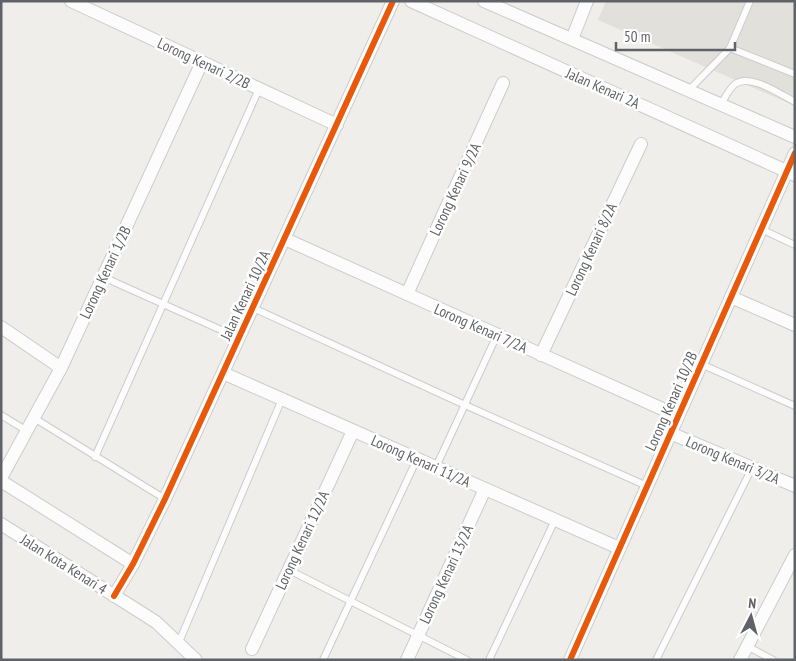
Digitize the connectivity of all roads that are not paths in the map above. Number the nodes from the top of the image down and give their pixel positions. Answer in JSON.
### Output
{"nodes":[{"id":1,"x":70,"y":1,"type":"edge"},
{"id":2,"x":393,"y":1,"type":"edge"},
{"id":3,"x":411,"y":1,"type":"edge"},
{"id":4,"x":484,"y":1,"type":"edge"},
{"id":5,"x":587,"y":1,"type":"edge"},
{"id":6,"x":750,"y":1,"type":"edge"},
{"id":7,"x":572,"y":39,"type":"junction"},
{"id":8,"x":730,"y":48,"type":"junction"},
{"id":9,"x":202,"y":62,"type":"junction"},
{"id":10,"x":795,"y":74,"type":"edge"},
{"id":11,"x":503,"y":83,"type":"dead end"},
{"id":12,"x":259,"y":89,"type":"junction"},
{"id":13,"x":688,"y":90,"type":"junction"},
{"id":14,"x":795,"y":102,"type":"edge"},
{"id":15,"x":721,"y":104,"type":"junction"},
{"id":16,"x":337,"y":125,"type":"junction"},
{"id":17,"x":795,"y":137,"type":"edge"},
{"id":18,"x":640,"y":144,"type":"dead end"},
{"id":19,"x":795,"y":153,"type":"edge"},
{"id":20,"x":791,"y":173,"type":"edge"},
{"id":21,"x":761,"y":229,"type":"junction"},
{"id":22,"x":285,"y":239,"type":"junction"},
{"id":23,"x":795,"y":244,"type":"edge"},
{"id":24,"x":103,"y":277,"type":"junction"},
{"id":25,"x":407,"y":294,"type":"junction"},
{"id":26,"x":731,"y":297,"type":"junction"},
{"id":27,"x":163,"y":304,"type":"junction"},
{"id":28,"x":253,"y":308,"type":"junction"},
{"id":29,"x":795,"y":325,"type":"edge"},
{"id":30,"x":1,"y":327,"type":"edge"},
{"id":31,"x":497,"y":335,"type":"junction"},
{"id":32,"x":239,"y":338,"type":"junction"},
{"id":33,"x":541,"y":355,"type":"junction"},
{"id":34,"x":701,"y":364,"type":"junction"},
{"id":35,"x":61,"y":368,"type":"junction"},
{"id":36,"x":223,"y":373,"type":"junction"},
{"id":37,"x":282,"y":399,"type":"junction"},
{"id":38,"x":465,"y":405,"type":"junction"},
{"id":39,"x":795,"y":406,"type":"edge"},
{"id":40,"x":1,"y":415,"type":"edge"},
{"id":41,"x":678,"y":416,"type":"junction"},
{"id":42,"x":34,"y":418,"type":"junction"},
{"id":43,"x":353,"y":430,"type":"junction"},
{"id":44,"x":27,"y":431,"type":"junction"},
{"id":45,"x":670,"y":432,"type":"junction"},
{"id":46,"x":95,"y":457,"type":"junction"},
{"id":47,"x":417,"y":459,"type":"junction"},
{"id":48,"x":436,"y":467,"type":"junction"},
{"id":49,"x":752,"y":468,"type":"junction"},
{"id":50,"x":1,"y":479,"type":"edge"},
{"id":51,"x":647,"y":486,"type":"junction"},
{"id":52,"x":795,"y":486,"type":"edge"},
{"id":53,"x":485,"y":489,"type":"junction"},
{"id":54,"x":165,"y":499,"type":"junction"},
{"id":55,"x":555,"y":520,"type":"junction"},
{"id":56,"x":1,"y":524,"type":"edge"},
{"id":57,"x":619,"y":548,"type":"junction"},
{"id":58,"x":795,"y":555,"type":"edge"},
{"id":59,"x":133,"y":564,"type":"junction"},
{"id":60,"x":289,"y":570,"type":"junction"},
{"id":61,"x":114,"y":596,"type":"junction"},
{"id":62,"x":350,"y":601,"type":"junction"},
{"id":63,"x":418,"y":635,"type":"junction"},
{"id":64,"x":179,"y":642,"type":"junction"},
{"id":65,"x":747,"y":646,"type":"junction"},
{"id":66,"x":252,"y":650,"type":"dead end"},
{"id":67,"x":571,"y":659,"type":"edge"},
{"id":68,"x":196,"y":660,"type":"edge"},
{"id":69,"x":322,"y":660,"type":"edge"},
{"id":70,"x":407,"y":660,"type":"edge"},
{"id":71,"x":467,"y":660,"type":"edge"},
{"id":72,"x":489,"y":660,"type":"edge"},
{"id":73,"x":656,"y":660,"type":"edge"},
{"id":74,"x":740,"y":660,"type":"edge"},
{"id":75,"x":773,"y":660,"type":"edge"}],
"edges":[{"from":1,"to":9,"type":"street","name":"Lorong Kenari 2/2B"},
{"from":2,"to":16,"type":"street","name":"Jalan Kenari 10/2A"},
{"from":3,"to":20,"type":"street","name":"Jalan Kenari 2A"},
{"from":4,"to":7,"type":"street"},
{"from":5,"to":7,"type":"street"},
{"from":6,"to":8,"type":"lane"},
{"from":7,"to":13,"type":"street"},
{"from":8,"to":10,"type":"lane"},
{"from":8,"to":13,"type":"lane"},
{"from":9,"to":12,"type":"street","name":"Lorong Kenari 2/2B"},
{"from":9,"to":24,"type":"street","name":"Lorong Kenari 1/2B"},
{"from":11,"to":25,"type":"street","name":"Lorong Kenari 9/2A"},
{"from":12,"to":16,"type":"street","name":"Lorong Kenari 2/2B"},
{"from":12,"to":27,"type":"lane"},
{"from":13,"to":15,"type":"street"},
{"from":14,"to":15,"type":"lane"},
{"from":15,"to":17,"type":"street"},
{"from":16,"to":22,"type":"street","name":"Jalan Kenari 10/2A"},
{"from":18,"to":33,"type":"street","name":"Lorong Kenari 8/2A"},
{"from":19,"to":20,"type":"street","name":"Lorong Kenari 10/2B"},
{"from":20,"to":21,"type":"street","name":"Lorong Kenari 10/2B"},
{"from":21,"to":23,"type":"lane"},
{"from":21,"to":26,"type":"street","name":"Lorong Kenari 10/2B"},
{"from":22,"to":25,"type":"street","name":"Lorong Kenari 7/2A"},
{"from":22,"to":28,"type":"street","name":"Jalan Kenari 10/2A"},
{"from":24,"to":27,"type":"lane"},
{"from":24,"to":35,"type":"street","name":"Lorong Kenari 1/2B"},
{"from":25,"to":31,"type":"street","name":"Lorong Kenari 7/2A"},
{"from":26,"to":29,"type":"street"},
{"from":26,"to":34,"type":"street","name":"Lorong Kenari 10/2B"},
{"from":27,"to":32,"type":"lane"},
{"from":27,"to":46,"type":"lane"},
{"from":28,"to":32,"type":"street","name":"Jalan Kenari 10/2A"},
{"from":28,"to":38,"type":"lane"},
{"from":30,"to":35,"type":"street"},
{"from":31,"to":33,"type":"street","name":"Lorong Kenari 7/2A"},
{"from":31,"to":38,"type":"lane"},
{"from":32,"to":36,"type":"street","name":"Jalan Kenari 10/2A"},
{"from":33,"to":41,"type":"street","name":"Lorong Kenari 7/2A"},
{"from":34,"to":39,"type":"lane"},
{"from":34,"to":41,"type":"street","name":"Lorong Kenari 10/2B"},
{"from":35,"to":42,"type":"street","name":"Lorong Kenari 1/2B"},
{"from":36,"to":37,"type":"street","name":"Lorong Kenari 11/2A"},
{"from":36,"to":54,"type":"street","name":"Jalan Kenari 10/2A"},
{"from":37,"to":43,"type":"street","name":"Lorong Kenari 11/2A"},
{"from":37,"to":64,"type":"lane"},
{"from":38,"to":48,"type":"lane"},
{"from":38,"to":51,"type":"lane"},
{"from":40,"to":44,"type":"lane"},
{"from":41,"to":45,"type":"street","name":"Lorong Kenari 10/2B"},
{"from":42,"to":44,"type":"street","name":"Lorong Kenari 1/2B"},
{"from":42,"to":46,"type":"lane"},
{"from":43,"to":47,"type":"street","name":"Lorong Kenari 11/2A"},
{"from":43,"to":60,"type":"street","name":"Lorong Kenari 12/2A"},
{"from":44,"to":50,"type":"street","name":"Lorong Kenari 1/2B"},
{"from":45,"to":49,"type":"street","name":"Lorong Kenari 3/2A"},
{"from":45,"to":51,"type":"street","name":"Lorong Kenari 10/2B"},
{"from":46,"to":54,"type":"lane"},
{"from":47,"to":48,"type":"street","name":"Lorong Kenari 11/2A"},
{"from":47,"to":62,"type":"lane"},
{"from":48,"to":53,"type":"street","name":"Lorong Kenari 11/2A"},
{"from":49,"to":52,"type":"street","name":"Lorong Kenari 3/2A"},
{"from":49,"to":73,"type":"lane"},
{"from":50,"to":59,"type":"street"},
{"from":51,"to":57,"type":"street","name":"Lorong Kenari 10/2B"},
{"from":53,"to":55,"type":"street","name":"Lorong Kenari 11/2A"},
{"from":53,"to":63,"type":"street","name":"Lorong Kenari 13/2A"},
{"from":54,"to":59,"type":"street","name":"Jalan Kenari 10/2A"},
{"from":55,"to":57,"type":"street","name":"Lorong Kenari 11/2A"},
{"from":55,"to":72,"type":"lane"},
{"from":56,"to":61,"type":"street","name":"Jalan Kota Kenari 4"},
{"from":57,"to":67,"type":"street","name":"Lorong Kenari 10/2B"},
{"from":58,"to":65,"type":"street"},
{"from":59,"to":61,"type":"street","name":"Jalan Kenari 10/2A"},
{"from":60,"to":62,"type":"lane"},
{"from":60,"to":66,"type":"street","name":"Lorong Kenari 12/2A"},
{"from":61,"to":64,"type":"street","name":"Jalan Kota Kenari 4"},
{"from":62,"to":63,"type":"lane"},
{"from":62,"to":69,"type":"lane"},
{"from":63,"to":70,"type":"street","name":"Lorong Kenari 13/2A"},
{"from":63,"to":71,"type":"lane"},
{"from":64,"to":68,"type":"street","name":"Jalan Kota Kenari 4"},
{"from":65,"to":74,"type":"street"},
{"from":65,"to":75,"type":"lane"}]}
